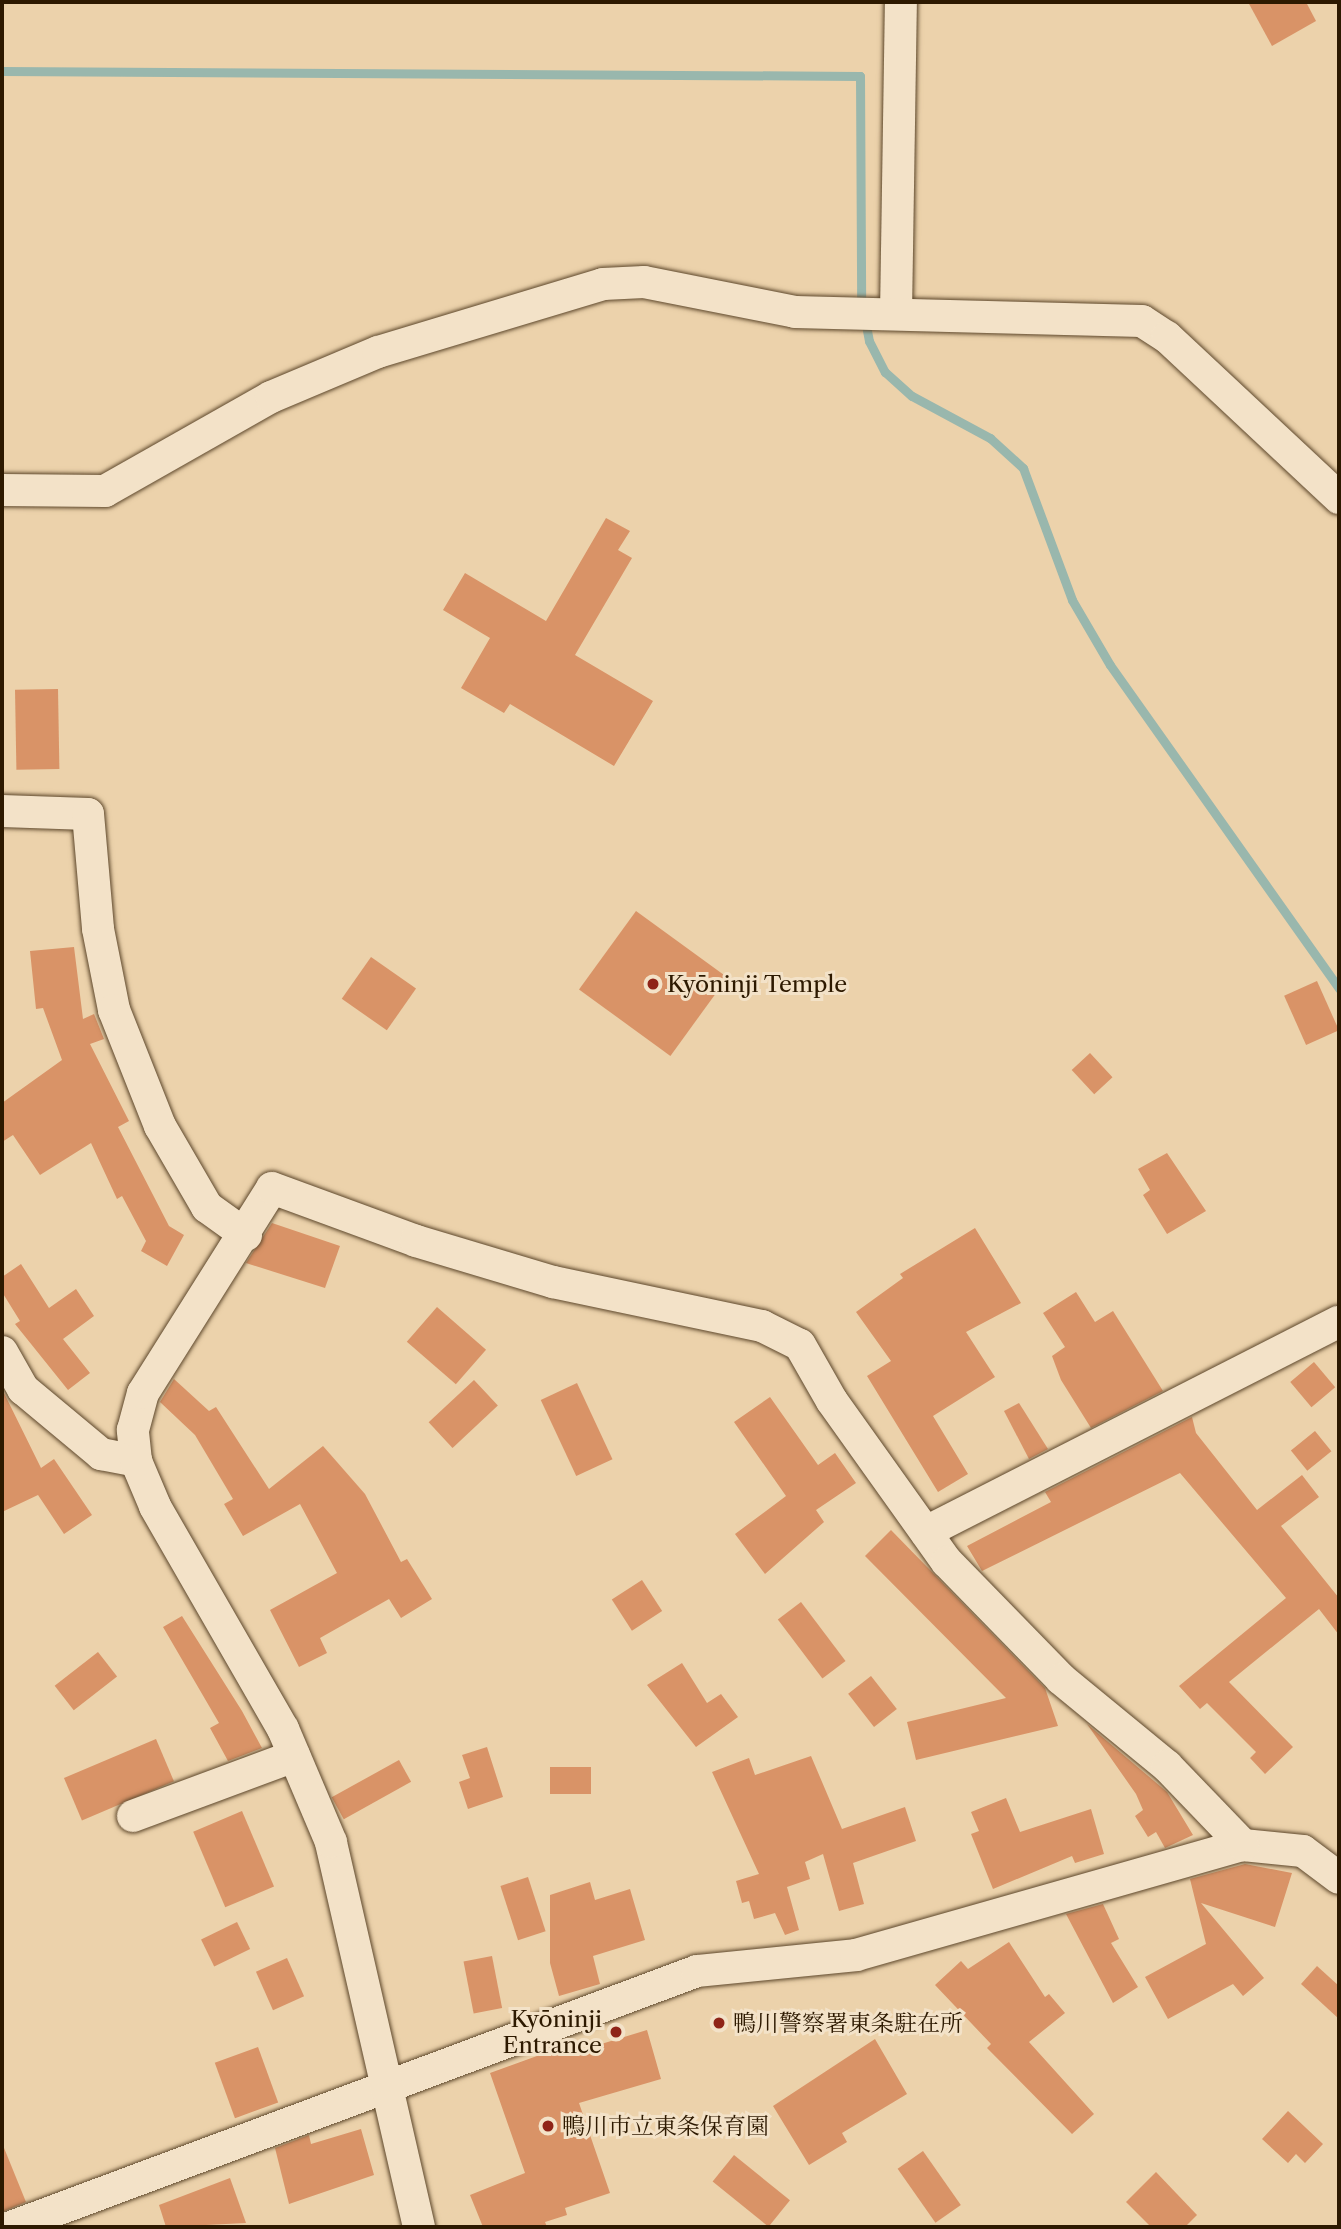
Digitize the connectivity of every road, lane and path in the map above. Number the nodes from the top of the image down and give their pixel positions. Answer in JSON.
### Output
{"nodes":[{"id":1,"x":901,"y":2,"type":"edge"},
{"id":2,"x":876,"y":315,"type":"junction"},
{"id":3,"x":2,"y":490,"type":"edge"},
{"id":4,"x":1339,"y":498,"type":"edge"},
{"id":5,"x":2,"y":811,"type":"edge"},
{"id":6,"x":246,"y":1235,"type":"junction"},
{"id":7,"x":1339,"y":1322,"type":"edge"},
{"id":8,"x":2,"y":1352,"type":"edge"},
{"id":9,"x":136,"y":1461,"type":"junction"},
{"id":10,"x":926,"y":1532,"type":"junction"},
{"id":11,"x":294,"y":1756,"type":"junction"},
{"id":12,"x":133,"y":1816,"type":"dead end"},
{"id":13,"x":1244,"y":1845,"type":"junction"},
{"id":14,"x":1339,"y":1878,"type":"edge"},
{"id":15,"x":383,"y":2087,"type":"junction"},
{"id":16,"x":11,"y":2227,"type":"edge"},
{"id":17,"x":419,"y":2227,"type":"edge"}],
"edges":[{"from":1,"to":2,"type":"street"},
{"from":2,"to":3,"type":"street"},
{"from":2,"to":4,"type":"street"},
{"from":5,"to":6,"type":"street"},
{"from":6,"to":9,"type":"street"},
{"from":6,"to":10,"type":"street"},
{"from":7,"to":10,"type":"street"},
{"from":8,"to":9,"type":"street"},
{"from":9,"to":11,"type":"street"},
{"from":10,"to":13,"type":"street"},
{"from":11,"to":12,"type":"street"},
{"from":11,"to":15,"type":"street"},
{"from":13,"to":14,"type":"street"},
{"from":13,"to":15,"type":"street"},
{"from":15,"to":16,"type":"street"},
{"from":15,"to":17,"type":"street"}]}
